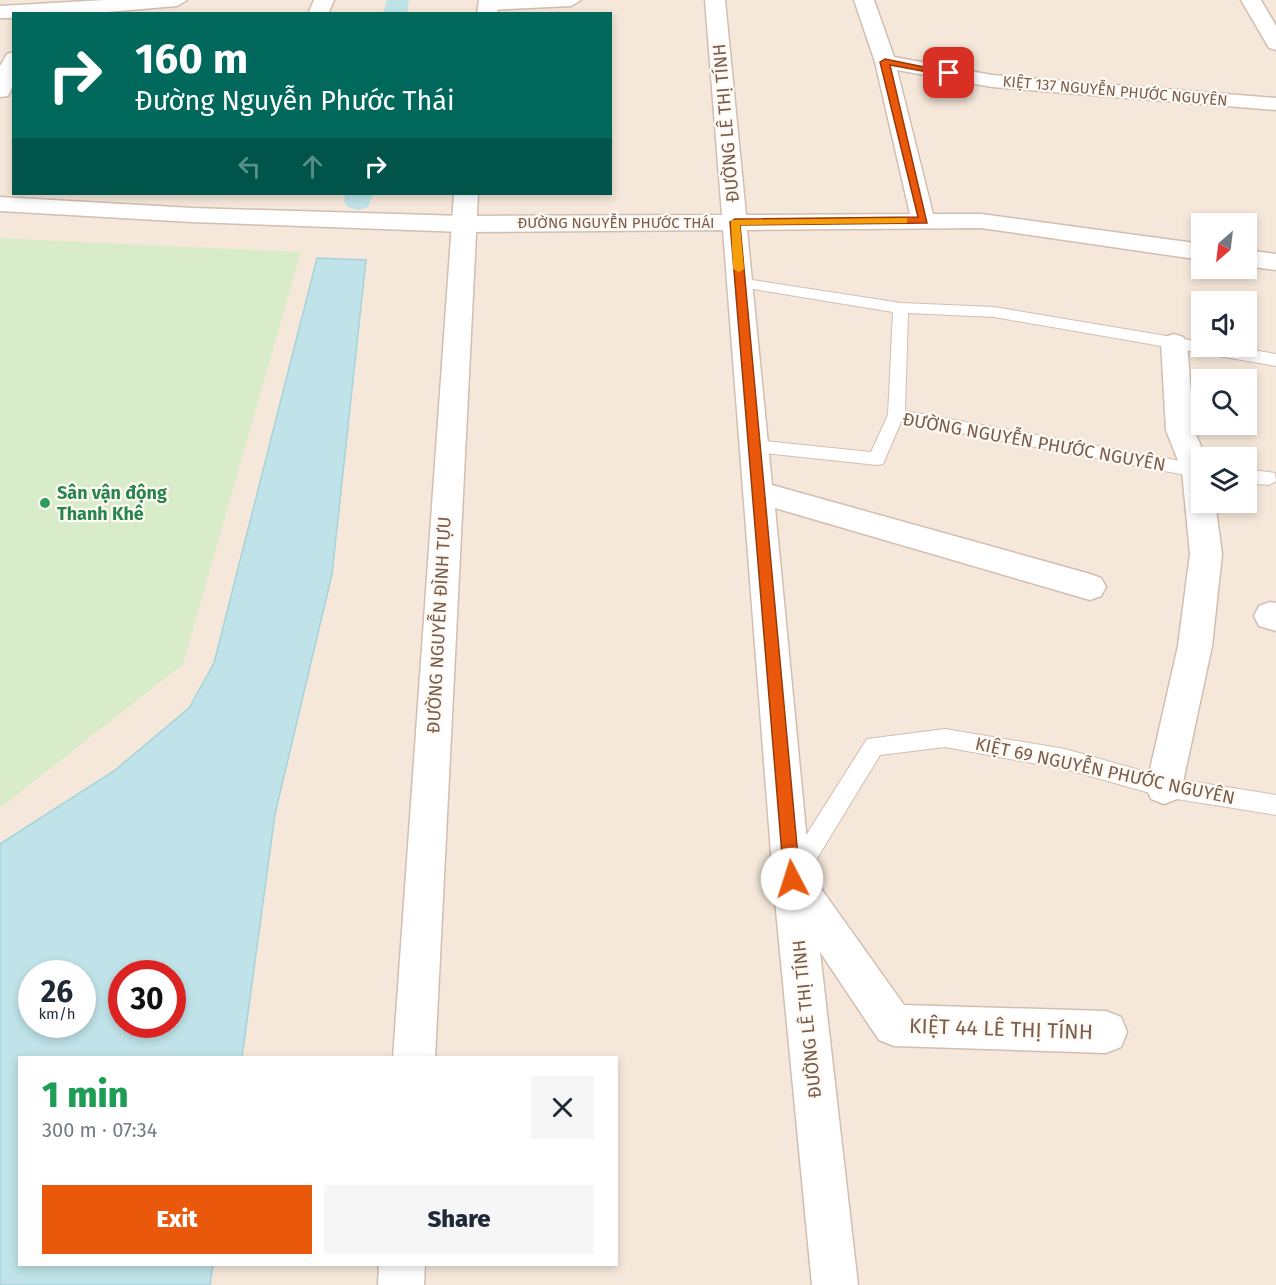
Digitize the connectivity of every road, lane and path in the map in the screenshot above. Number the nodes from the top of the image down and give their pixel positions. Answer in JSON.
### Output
{"nodes":[{"id":1,"x":177,"y":0,"type":"edge"},
{"id":2,"x":571,"y":0,"type":"edge"},
{"id":3,"x":715,"y":0,"type":"edge"},
{"id":4,"x":864,"y":0,"type":"edge"},
{"id":5,"x":1251,"y":0,"type":"edge"},
{"id":6,"x":488,"y":6,"type":"edge"},
{"id":7,"x":108,"y":10,"type":"edge"},
{"id":8,"x":56,"y":12,"type":"edge"},
{"id":9,"x":1274,"y":37,"type":"edge"},
{"id":10,"x":885,"y":62,"type":"junction"},
{"id":11,"x":12,"y":63,"type":"edge"},
{"id":12,"x":0,"y":91,"type":"edge"},
{"id":13,"x":1276,"y":104,"type":"edge"},
{"id":14,"x":252,"y":195,"type":"edge"},
{"id":15,"x":32,"y":199,"type":"edge"},
{"id":16,"x":0,"y":204,"type":"edge"},
{"id":17,"x":465,"y":209,"type":"edge"},
{"id":18,"x":243,"y":216,"type":"junction"},
{"id":19,"x":923,"y":220,"type":"junction"},
{"id":20,"x":735,"y":222,"type":"junction"},
{"id":21,"x":1191,"y":250,"type":"edge"},
{"id":22,"x":1257,"y":259,"type":"edge"},
{"id":23,"x":1276,"y":262,"type":"edge"},
{"id":24,"x":740,"y":283,"type":"junction"},
{"id":25,"x":900,"y":308,"type":"junction"},
{"id":26,"x":1174,"y":343,"type":"junction"},
{"id":27,"x":1276,"y":360,"type":"edge"},
{"id":28,"x":896,"y":415,"type":"junction"},
{"id":29,"x":754,"y":446,"type":"junction"},
{"id":30,"x":1191,"y":454,"type":"edge"},
{"id":31,"x":1191,"y":470,"type":"edge"},
{"id":32,"x":1257,"y":477,"type":"edge"},
{"id":33,"x":1269,"y":478,"type":"dead end"},
{"id":34,"x":758,"y":492,"type":"junction"},
{"id":35,"x":1203,"y":513,"type":"edge"},
{"id":36,"x":1090,"y":587,"type":"dead end"},
{"id":37,"x":1164,"y":787,"type":"junction"},
{"id":38,"x":1276,"y":805,"type":"edge"},
{"id":39,"x":792,"y":879,"type":"junction"},
{"id":40,"x":1106,"y":1032,"type":"dead end"},
{"id":41,"x":414,"y":1056,"type":"edge"},
{"id":42,"x":402,"y":1266,"type":"edge"},
{"id":43,"x":401,"y":1285,"type":"edge"},
{"id":44,"x":835,"y":1285,"type":"edge"}],
"edges":[{"from":1,"to":7,"type":"street"},
{"from":2,"to":6,"type":"street"},
{"from":3,"to":20,"type":"street","name":"ĐƯỜNG LÊ THỊ TÍNH"},
{"from":4,"to":10,"type":"street"},
{"from":5,"to":9,"type":"street"},
{"from":7,"to":8,"type":"street"},
{"from":10,"to":13,"type":"street","name":"KIỆT 137 NGUYỄN PHƯỚC NGUYÊN"},
{"from":10,"to":19,"type":"street"},
{"from":11,"to":12,"type":"street"},
{"from":14,"to":18,"type":"street"},
{"from":15,"to":16,"type":"street","name":"ĐƯỜNG NGUYỄN PHƯỚC THÁI"},
{"from":15,"to":18,"type":"street","name":"ĐƯỜNG NGUYỄN PHƯỚC THÁI"},
{"from":17,"to":18,"type":"street","name":"ĐƯỜNG NGUYỄN PHƯỚC THÁI"},
{"from":17,"to":20,"type":"street","name":"ĐƯỜNG NGUYỄN PHƯỚC THÁI"},
{"from":17,"to":41,"type":"street","name":"ĐƯỜNG NGUYỄN ĐÌNH TỰU"},
{"from":19,"to":20,"type":"street","name":"ĐƯỜNG NGUYỄN PHƯỚC THÁI"},
{"from":19,"to":21,"type":"street","name":"ĐƯỜNG NGUYỄN PHƯỚC THÁI"},
{"from":20,"to":24,"type":"street","name":"ĐƯỜNG LÊ THỊ TÍNH"},
{"from":22,"to":23,"type":"street"},
{"from":24,"to":25,"type":"lane"},
{"from":24,"to":29,"type":"street","name":"ĐƯỜNG LÊ THỊ TÍNH"},
{"from":25,"to":26,"type":"lane"},
{"from":25,"to":28,"type":"lane"},
{"from":26,"to":27,"type":"lane"},
{"from":26,"to":30,"type":"street","name":"ĐƯỜNG NGUYỄN PHƯỚC NGUYÊN"},
{"from":28,"to":29,"type":"lane","name":"ĐƯỜNG NGUYỄN PHƯỚC NGUYÊN"},
{"from":28,"to":31,"type":"lane","name":"ĐƯỜNG NGUYỄN PHƯỚC NGUYÊN"},
{"from":29,"to":34,"type":"street","name":"ĐƯỜNG LÊ THỊ TÍNH"},
{"from":32,"to":33,"type":"lane"},
{"from":34,"to":36,"type":"street"},
{"from":34,"to":39,"type":"street","name":"ĐƯỜNG LÊ THỊ TÍNH"},
{"from":35,"to":37,"type":"street","name":"ĐƯỜNG NGUYỄN PHƯỚC NGUYÊN"},
{"from":37,"to":38,"type":"lane","name":"KIỆT 69 NGUYỄN PHƯỚC NGUYÊN"},
{"from":37,"to":39,"type":"lane","name":"KIỆT 69 NGUYỄN PHƯỚC NGUYÊN"},
{"from":39,"to":40,"type":"street","name":"KIỆT 44 LÊ THỊ TÍNH"},
{"from":39,"to":44,"type":"street","name":"ĐƯỜNG LÊ THỊ TÍNH"},
{"from":42,"to":43,"type":"street"}]}
